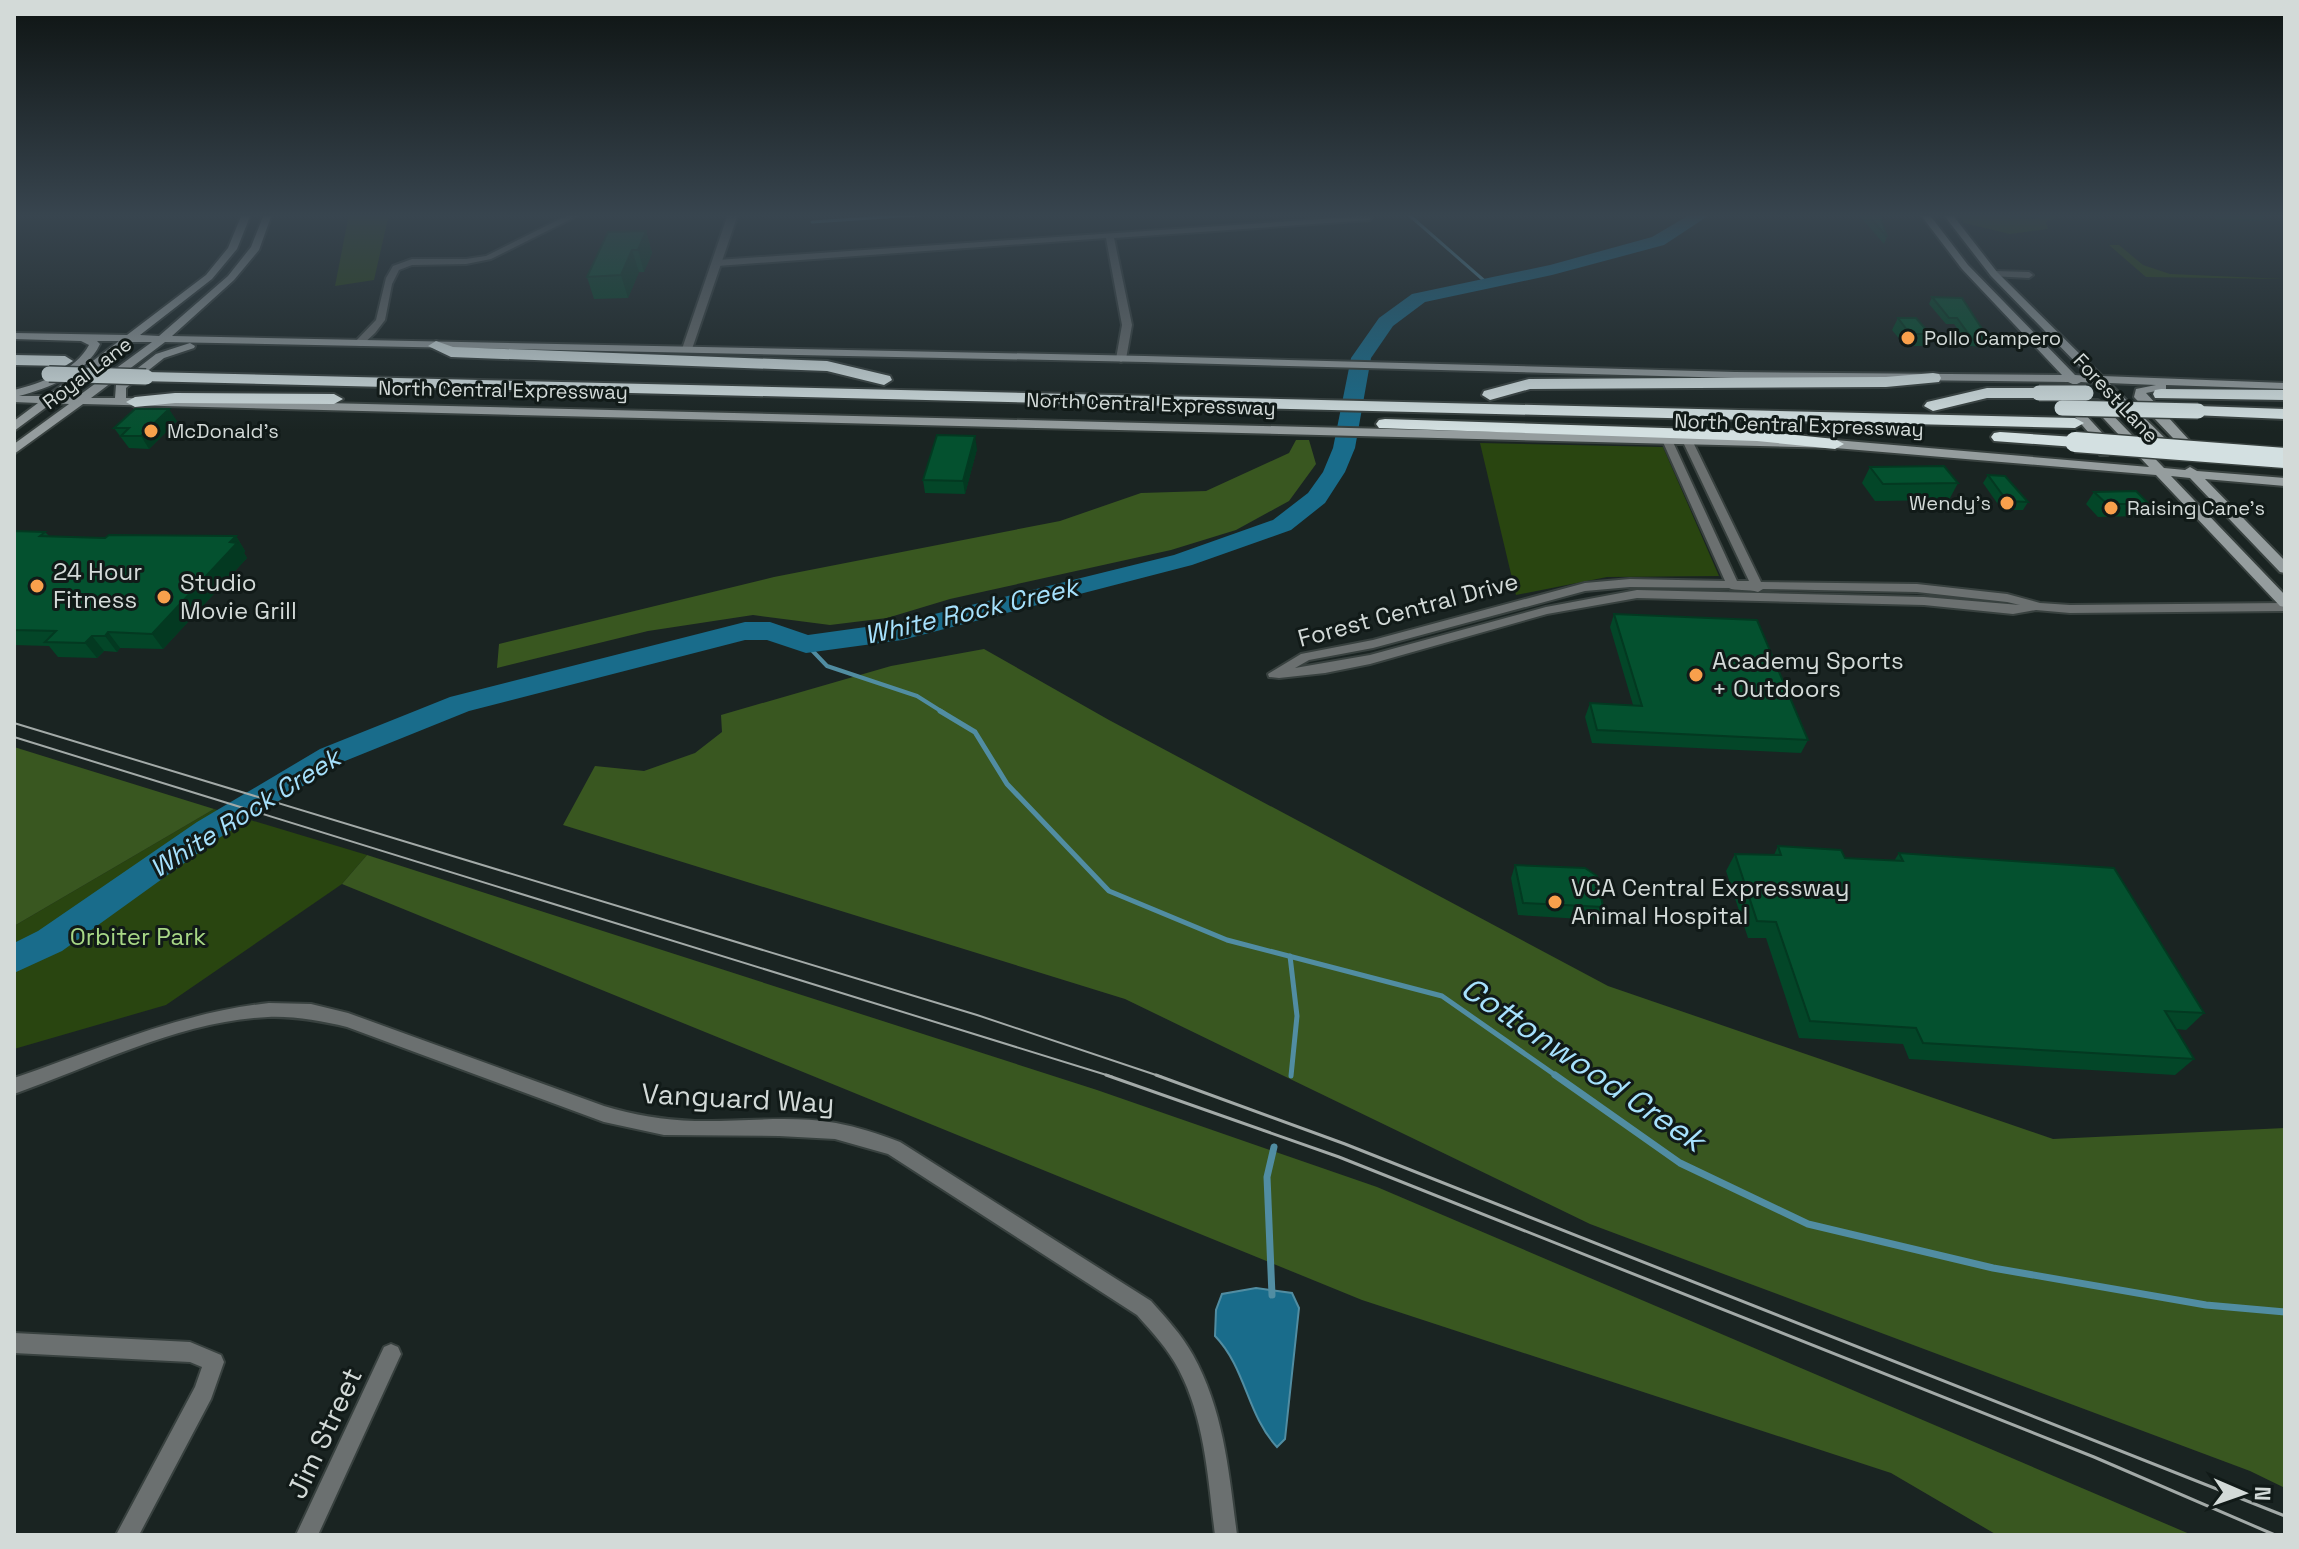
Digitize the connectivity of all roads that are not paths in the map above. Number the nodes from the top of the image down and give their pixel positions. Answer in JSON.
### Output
{"nodes":[{"id":1,"x":197,"y":286,"type":"edge"},
{"id":2,"x":220,"y":286,"type":"edge"},
{"id":3,"x":388,"y":286,"type":"edge"},
{"id":4,"x":709,"y":286,"type":"edge"},
{"id":5,"x":1120,"y":286,"type":"edge"},
{"id":6,"x":1984,"y":286,"type":"edge"},
{"id":7,"x":2001,"y":286,"type":"edge"},
{"id":8,"x":2006,"y":286,"type":"edge"},
{"id":9,"x":2016,"y":297,"type":"junction"},
{"id":10,"x":14,"y":336,"type":"edge"},
{"id":11,"x":84,"y":338,"type":"junction"},
{"id":12,"x":128,"y":339,"type":"junction"},
{"id":13,"x":161,"y":340,"type":"junction"},
{"id":14,"x":211,"y":341,"type":"junction"},
{"id":15,"x":358,"y":344,"type":"junction"},
{"id":16,"x":436,"y":346,"type":"junction"},
{"id":17,"x":2041,"y":346,"type":"junction"},
{"id":18,"x":687,"y":349,"type":"junction"},
{"id":19,"x":1121,"y":359,"type":"junction"},
{"id":20,"x":14,"y":360,"type":"edge"},
{"id":21,"x":14,"y":373,"type":"edge"},
{"id":22,"x":2004,"y":376,"type":"junction"},
{"id":23,"x":1933,"y":378,"type":"junction"},
{"id":24,"x":2071,"y":378,"type":"junction"},
{"id":25,"x":2098,"y":379,"type":"junction"},
{"id":26,"x":884,"y":380,"type":"junction"},
{"id":27,"x":2231,"y":384,"type":"junction"},
{"id":28,"x":720,"y":392,"type":"junction"},
{"id":29,"x":2281,"y":392,"type":"edge"},
{"id":30,"x":1106,"y":394,"type":"junction"},
{"id":31,"x":1490,"y":395,"type":"junction"},
{"id":32,"x":14,"y":396,"type":"edge"},
{"id":33,"x":49,"y":400,"type":"junction"},
{"id":34,"x":78,"y":401,"type":"junction"},
{"id":35,"x":128,"y":402,"type":"junction"},
{"id":36,"x":1933,"y":406,"type":"junction"},
{"id":37,"x":2285,"y":414,"type":"edge"},
{"id":38,"x":1438,"y":416,"type":"junction"},
{"id":39,"x":2200,"y":419,"type":"junction"},
{"id":40,"x":14,"y":427,"type":"edge"},
{"id":41,"x":2285,"y":429,"type":"edge"},
{"id":42,"x":2075,"y":432,"type":"junction"},
{"id":43,"x":1668,"y":442,"type":"junction"},
{"id":44,"x":1688,"y":442,"type":"junction"},
{"id":45,"x":1835,"y":444,"type":"junction"},
{"id":46,"x":14,"y":450,"type":"edge"},
{"id":47,"x":2285,"y":458,"type":"edge"},
{"id":48,"x":2088,"y":464,"type":"junction"},
{"id":49,"x":2155,"y":469,"type":"junction"},
{"id":50,"x":2192,"y":472,"type":"junction"},
{"id":51,"x":2285,"y":482,"type":"edge"},
{"id":52,"x":2188,"y":504,"type":"junction"},
{"id":53,"x":2247,"y":529,"type":"junction"},
{"id":54,"x":2285,"y":569,"type":"edge"},
{"id":55,"x":1734,"y":589,"type":"junction"},
{"id":56,"x":1759,"y":589,"type":"junction"},
{"id":57,"x":2285,"y":590,"type":"edge"},
{"id":58,"x":1526,"y":601,"type":"junction"},
{"id":59,"x":2285,"y":605,"type":"edge"},
{"id":60,"x":1536,"y":612,"type":"junction"},
{"id":61,"x":14,"y":1086,"type":"edge"},
{"id":62,"x":14,"y":1343,"type":"edge"},
{"id":63,"x":391,"y":1354,"type":"dead end"},
{"id":64,"x":127,"y":1535,"type":"edge"},
{"id":65,"x":307,"y":1535,"type":"edge"},
{"id":66,"x":1226,"y":1535,"type":"edge"}],
"edges":[{"from":1,"to":12,"type":"main road","name":"Royal Lane"},
{"from":2,"to":13,"type":"main road","name":"Royal Lane"},
{"from":3,"to":15,"type":"street"},
{"from":4,"to":18,"type":"street"},
{"from":5,"to":19,"type":"street"},
{"from":6,"to":17,"type":"main road","name":"Forest Lane"},
{"from":7,"to":9,"type":"main road"},
{"from":8,"to":9,"type":"main road","name":"Forest Lane"},
{"from":9,"to":25,"type":"main road","name":"Forest Lane"},
{"from":10,"to":11,"type":"main road","name":"North Central Expressway"},
{"from":11,"to":12,"type":"main road","name":"North Central Expressway"},
{"from":11,"to":32,"type":"main road"},
{"from":12,"to":13,"type":"main road","name":"North Central Expressway"},
{"from":12,"to":33,"type":"main road","name":"Royal Lane"},
{"from":13,"to":14,"type":"main road","name":"North Central Expressway"},
{"from":13,"to":34,"type":"main road","name":"Royal Lane"},
{"from":14,"to":15,"type":"main road","name":"North Central Expressway"},
{"from":14,"to":35,"type":"main road"},
{"from":15,"to":16,"type":"main road","name":"North Central Expressway"},
{"from":16,"to":18,"type":"main road","name":"North Central Expressway"},
{"from":16,"to":26,"type":"highway"},
{"from":17,"to":22,"type":"main road"},
{"from":17,"to":24,"type":"main road","name":"Forest Lane"},
{"from":18,"to":19,"type":"main road","name":"North Central Expressway"},
{"from":19,"to":23,"type":"main road","name":"North Central Expressway"},
{"from":20,"to":26,"type":"highway","name":"North Central Expressway"},
{"from":21,"to":28,"type":"highway","name":"North Central Expressway","bridge":true},
{"from":22,"to":23,"type":"main road","name":"North Central Expressway"},
{"from":22,"to":24,"type":"main road","name":"North Central Expressway"},
{"from":22,"to":48,"type":"main road"},
{"from":23,"to":31,"type":"highway"},
{"from":24,"to":25,"type":"main road","name":"North Central Expressway"},
{"from":24,"to":49,"type":"main road","name":"Forest Lane"},
{"from":25,"to":27,"type":"main road","name":"North Central Expressway"},
{"from":25,"to":50,"type":"main road","name":"Forest Lane"},
{"from":26,"to":30,"type":"highway","name":"North Central Expressway"},
{"from":27,"to":29,"type":"main road","name":"North Central Expressway"},
{"from":27,"to":51,"type":"main road"},
{"from":28,"to":30,"type":"highway","name":"North Central Expressway"},
{"from":28,"to":35,"type":"highway"},
{"from":29,"to":36,"type":"highway","bridge":true},
{"from":30,"to":38,"type":"highway","name":"North Central Expressway"},
{"from":30,"to":38,"type":"highway","name":"North Central Expressway"},
{"from":31,"to":36,"type":"highway","name":"North Central Expressway"},
{"from":31,"to":38,"type":"highway","name":"North Central Expressway"},
{"from":32,"to":33,"type":"main road","name":"North Central Expressway"},
{"from":33,"to":34,"type":"main road","name":"North Central Expressway"},
{"from":33,"to":40,"type":"main road","name":"Royal Lane"},
{"from":34,"to":35,"type":"main road","name":"North Central Expressway"},
{"from":34,"to":46,"type":"main road","name":"Royal Lane"},
{"from":35,"to":38,"type":"main road","name":"North Central Expressway"},
{"from":36,"to":39,"type":"highway","name":"North Central Expressway","bridge":true},
{"from":37,"to":39,"type":"highway","name":"North Central Expressway"},
{"from":38,"to":42,"type":"highway","name":"North Central Expressway"},
{"from":38,"to":43,"type":"main road","name":"North Central Expressway"},
{"from":38,"to":45,"type":"highway"},
{"from":39,"to":41,"type":"highway","name":"North Central Expressway"},
{"from":39,"to":42,"type":"highway","name":"North Central Expressway"},
{"from":42,"to":47,"type":"highway","bridge":true},
{"from":43,"to":44,"type":"main road","name":"North Central Expressway"},
{"from":43,"to":55,"type":"street"},
{"from":44,"to":45,"type":"main road","name":"North Central Expressway"},
{"from":44,"to":56,"type":"street"},
{"from":45,"to":48,"type":"main road","name":"North Central Expressway"},
{"from":48,"to":49,"type":"main road","name":"North Central Expressway"},
{"from":49,"to":50,"type":"main road","name":"North Central Expressway"},
{"from":49,"to":52,"type":"main road","name":"Forest Lane"},
{"from":50,"to":51,"type":"main road","name":"North Central Expressway"},
{"from":50,"to":53,"type":"main road","name":"Forest Lane"},
{"from":51,"to":53,"type":"main road"},
{"from":52,"to":57,"type":"main road"},
{"from":52,"to":59,"type":"main road","name":"Forest Lane"},
{"from":53,"to":54,"type":"main road","name":"Forest Lane"},
{"from":55,"to":56,"type":"street","name":"Forest Central Drive"},
{"from":55,"to":58,"type":"street","name":"Forest Central Drive"},
{"from":55,"to":60,"type":"street","name":"Forest Central Drive"},
{"from":56,"to":59,"type":"street","name":"Forest Central Drive"},
{"from":58,"to":60,"type":"street"},
{"from":58,"to":60,"type":"street","name":"Forest Central Drive"},
{"from":61,"to":66,"type":"street","name":"Vanguard Way"},
{"from":62,"to":64,"type":"street"},
{"from":63,"to":65,"type":"street","name":"Jim Street"}]}
